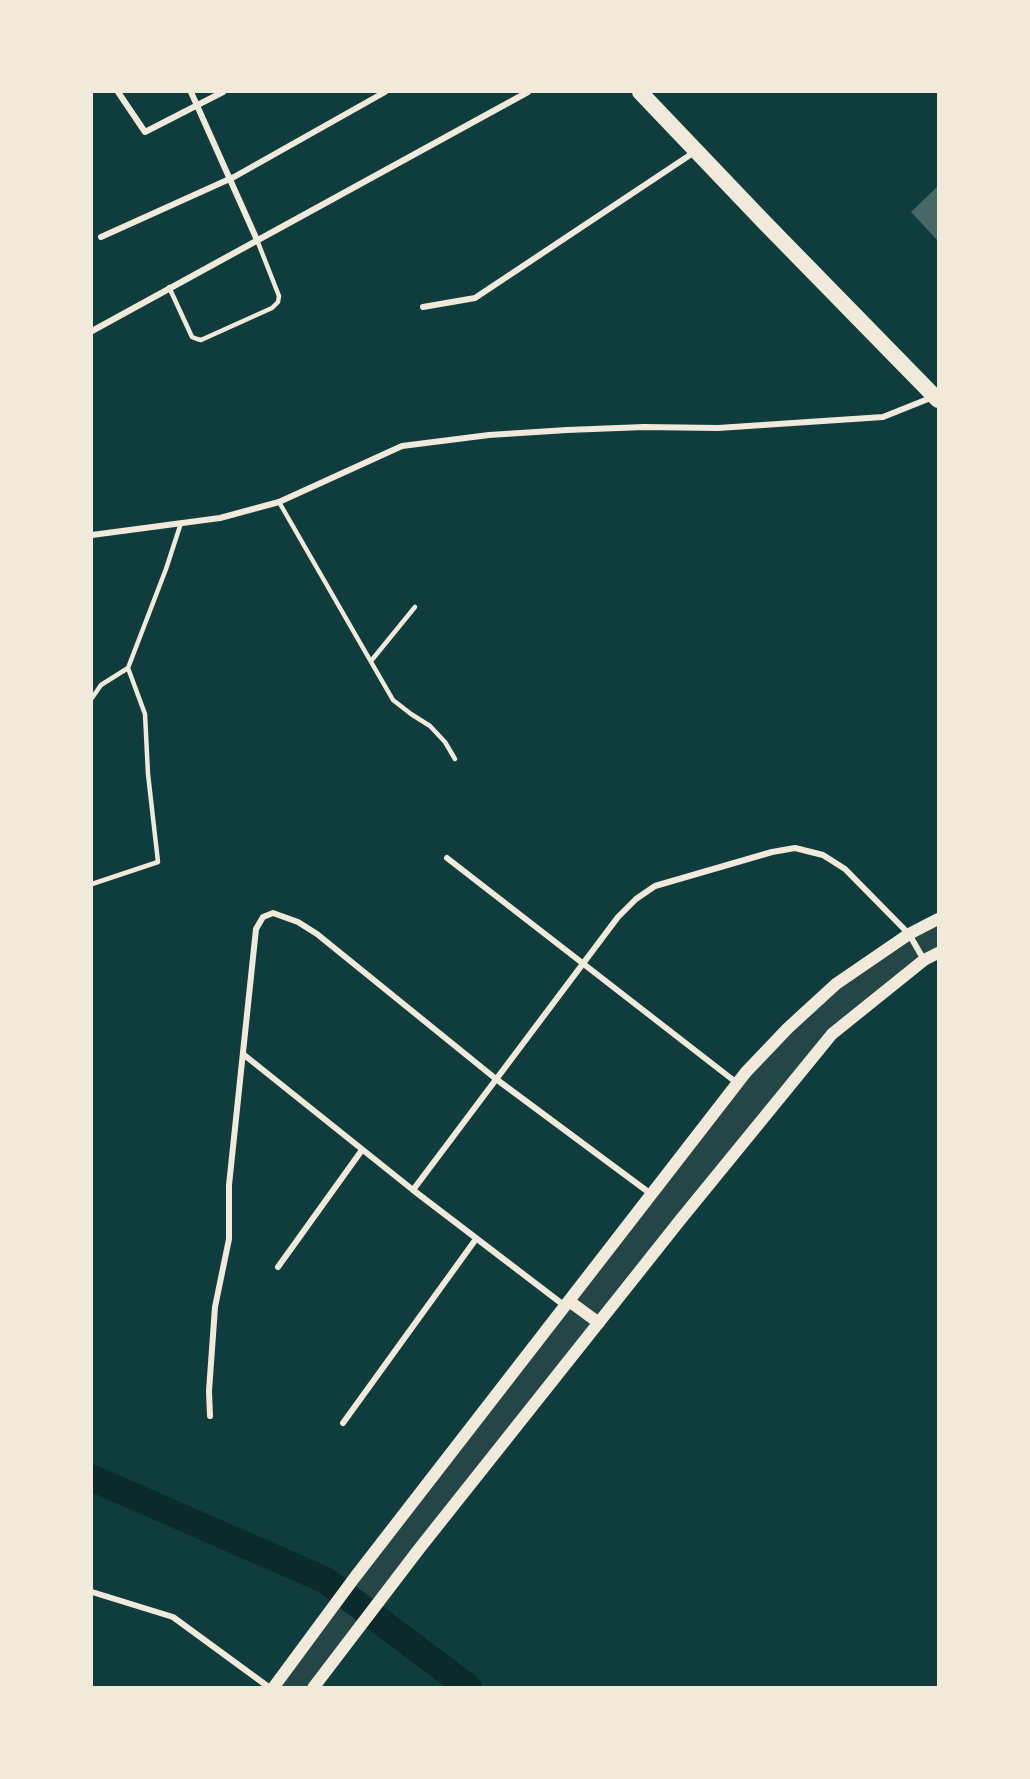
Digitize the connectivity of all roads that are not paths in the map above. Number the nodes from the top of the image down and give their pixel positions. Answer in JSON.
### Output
{"nodes":[{"id":1,"x":118,"y":92,"type":"edge"},
{"id":2,"x":191,"y":92,"type":"edge"},
{"id":3,"x":223,"y":92,"type":"edge"},
{"id":4,"x":385,"y":92,"type":"edge"},
{"id":5,"x":528,"y":92,"type":"edge"},
{"id":6,"x":640,"y":92,"type":"edge"},
{"id":7,"x":197,"y":105,"type":"junction"},
{"id":8,"x":697,"y":151,"type":"junction"},
{"id":9,"x":230,"y":179,"type":"junction"},
{"id":10,"x":101,"y":237,"type":"dead end"},
{"id":11,"x":256,"y":240,"type":"junction"},
{"id":12,"x":169,"y":287,"type":"junction"},
{"id":13,"x":423,"y":307,"type":"dead end"},
{"id":14,"x":92,"y":331,"type":"edge"},
{"id":15,"x":937,"y":397,"type":"edge"},
{"id":16,"x":279,"y":502,"type":"junction"},
{"id":17,"x":181,"y":523,"type":"junction"},
{"id":18,"x":92,"y":535,"type":"edge"},
{"id":19,"x":415,"y":607,"type":"dead end"},
{"id":20,"x":371,"y":661,"type":"junction"},
{"id":21,"x":128,"y":668,"type":"junction"},
{"id":22,"x":92,"y":698,"type":"edge"},
{"id":23,"x":454,"y":759,"type":"dead end"},
{"id":24,"x":447,"y":858,"type":"dead end"},
{"id":25,"x":92,"y":884,"type":"edge"},
{"id":26,"x":939,"y":919,"type":"edge"},
{"id":27,"x":909,"y":934,"type":"junction"},
{"id":28,"x":939,"y":953,"type":"edge"},
{"id":29,"x":924,"y":960,"type":"junction"},
{"id":30,"x":583,"y":964,"type":"junction"},
{"id":31,"x":243,"y":1054,"type":"junction"},
{"id":32,"x":496,"y":1079,"type":"junction"},
{"id":33,"x":737,"y":1083,"type":"junction"},
{"id":34,"x":362,"y":1150,"type":"junction"},
{"id":35,"x":413,"y":1190,"type":"junction"},
{"id":36,"x":652,"y":1194,"type":"junction"},
{"id":37,"x":476,"y":1239,"type":"junction"},
{"id":38,"x":278,"y":1267,"type":"dead end"},
{"id":39,"x":567,"y":1304,"type":"junction"},
{"id":40,"x":599,"y":1323,"type":"junction"},
{"id":41,"x":210,"y":1416,"type":"dead end"},
{"id":42,"x":343,"y":1423,"type":"dead end"},
{"id":43,"x":92,"y":1592,"type":"edge"},
{"id":44,"x":271,"y":1688,"type":"edge"},
{"id":45,"x":313,"y":1688,"type":"edge"}],
"edges":[{"from":1,"to":7,"type":"street"},
{"from":2,"to":7,"type":"street"},
{"from":3,"to":7,"type":"street"},
{"from":4,"to":9,"type":"street"},
{"from":5,"to":11,"type":"street"},
{"from":6,"to":8,"type":"highway"},
{"from":7,"to":9,"type":"street"},
{"from":8,"to":13,"type":"street"},
{"from":8,"to":15,"type":"highway"},
{"from":9,"to":10,"type":"street"},
{"from":9,"to":11,"type":"street"},
{"from":11,"to":12,"type":"street"},
{"from":11,"to":12,"type":"lane"},
{"from":12,"to":14,"type":"street"},
{"from":15,"to":16,"type":"street"},
{"from":16,"to":17,"type":"street"},
{"from":16,"to":20,"type":"lane"},
{"from":17,"to":18,"type":"street"},
{"from":17,"to":21,"type":"lane"},
{"from":19,"to":20,"type":"lane"},
{"from":20,"to":23,"type":"lane"},
{"from":21,"to":22,"type":"lane"},
{"from":21,"to":25,"type":"lane"},
{"from":24,"to":30,"type":"street"},
{"from":26,"to":27,"type":"main road"},
{"from":27,"to":29,"type":"street"},
{"from":27,"to":30,"type":"street"},
{"from":27,"to":33,"type":"main road"},
{"from":28,"to":29,"type":"main road"},
{"from":29,"to":40,"type":"main road"},
{"from":30,"to":32,"type":"street"},
{"from":30,"to":33,"type":"street"},
{"from":31,"to":32,"type":"street"},
{"from":31,"to":34,"type":"street"},
{"from":31,"to":41,"type":"street"},
{"from":32,"to":35,"type":"street"},
{"from":32,"to":36,"type":"street"},
{"from":33,"to":36,"type":"main road"},
{"from":34,"to":35,"type":"street"},
{"from":34,"to":38,"type":"street"},
{"from":35,"to":37,"type":"street"},
{"from":36,"to":39,"type":"main road"},
{"from":37,"to":39,"type":"street"},
{"from":37,"to":42,"type":"street"},
{"from":39,"to":40,"type":"main road"},
{"from":39,"to":44,"type":"main road"},
{"from":40,"to":45,"type":"main road"},
{"from":43,"to":44,"type":"street"}]}
